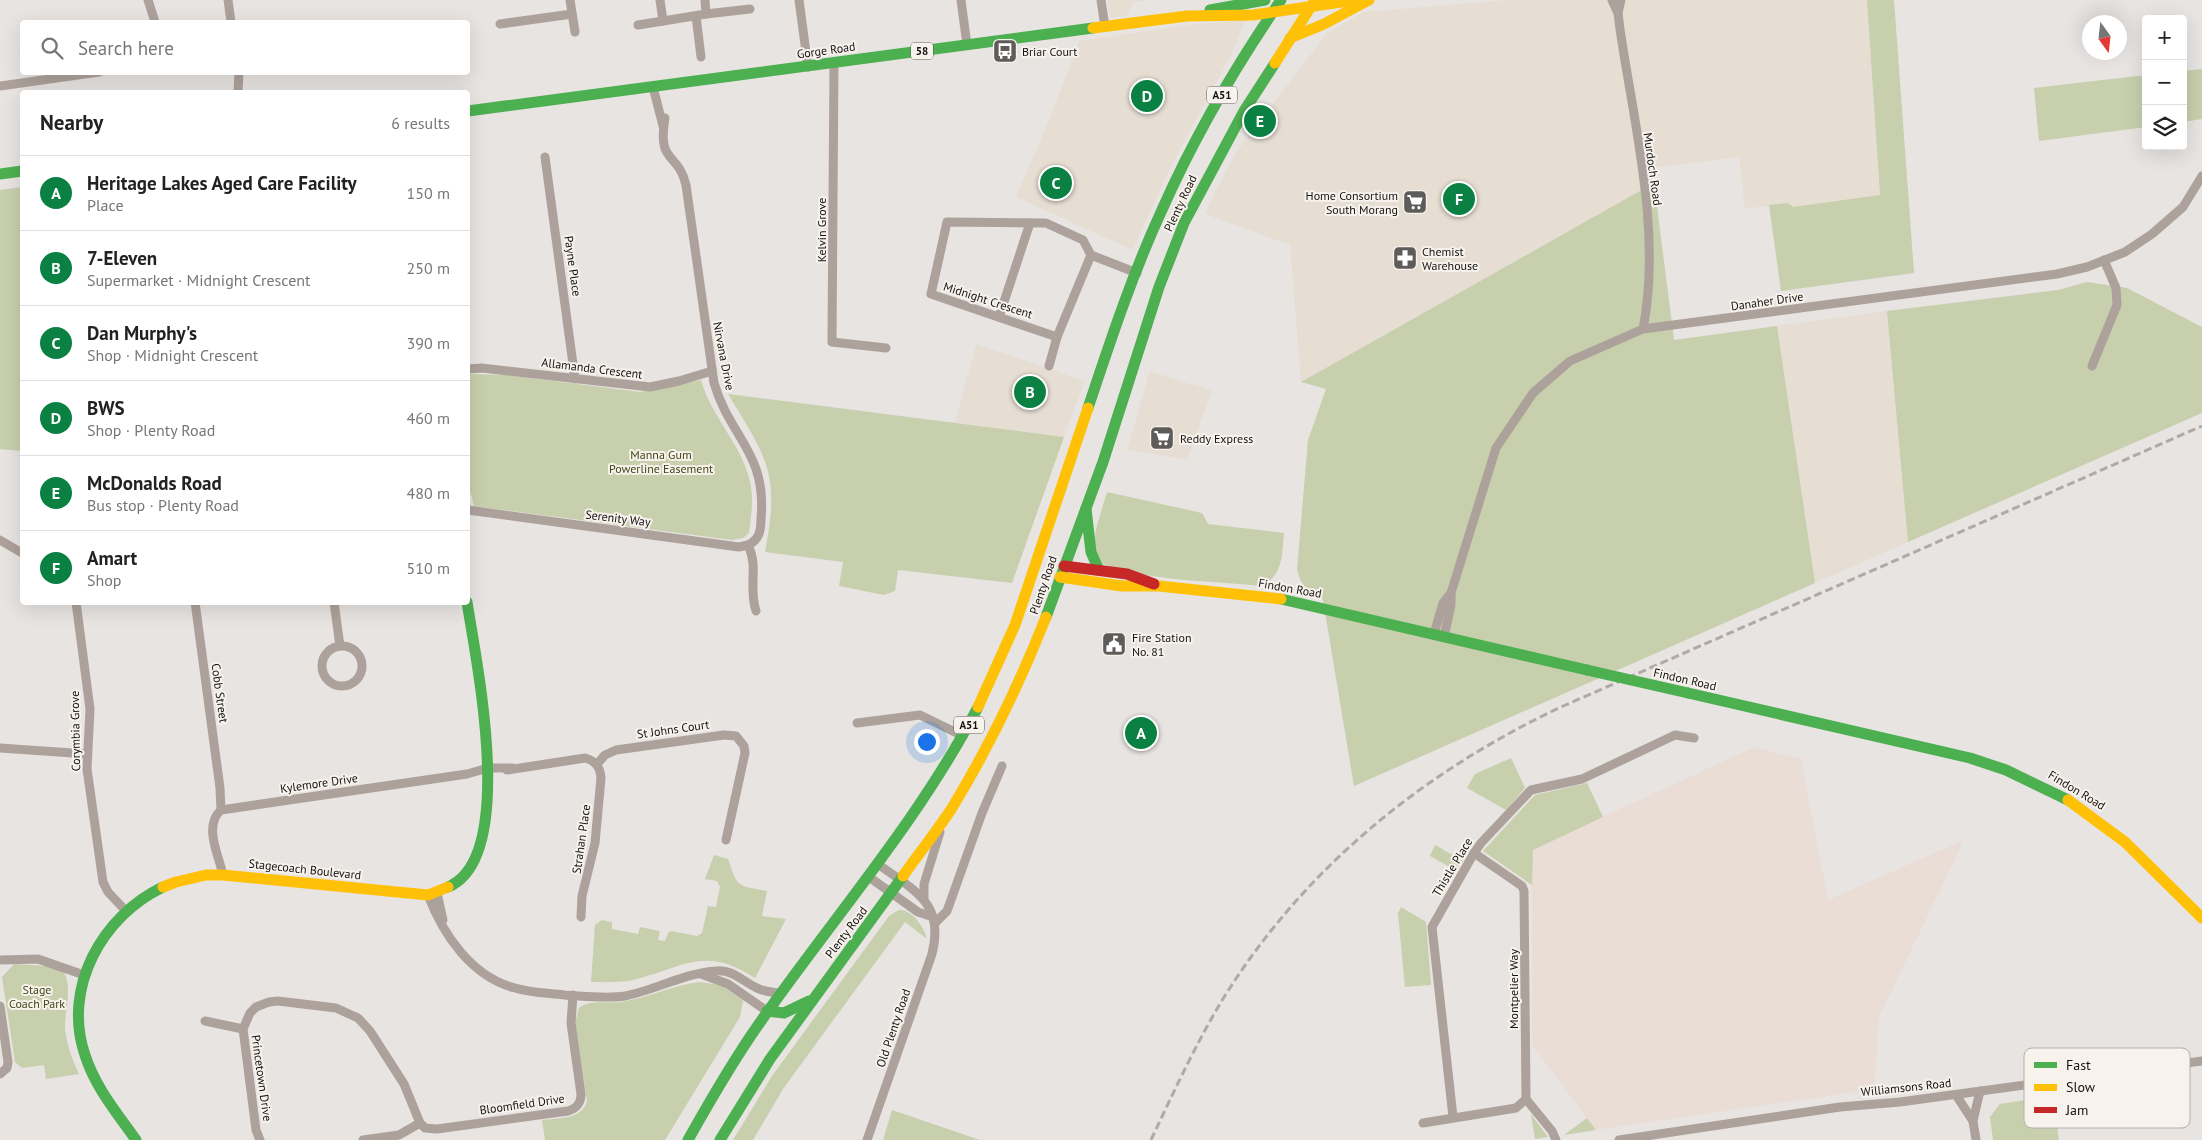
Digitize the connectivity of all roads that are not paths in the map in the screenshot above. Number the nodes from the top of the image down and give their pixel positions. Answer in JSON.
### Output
{"nodes":[{"id":1,"x":148,"y":0,"type":"edge"},
{"id":2,"x":228,"y":0,"type":"edge"},
{"id":3,"x":570,"y":0,"type":"edge"},
{"id":4,"x":660,"y":0,"type":"edge"},
{"id":5,"x":705,"y":0,"type":"edge"},
{"id":6,"x":799,"y":0,"type":"edge"},
{"id":7,"x":961,"y":0,"type":"edge"},
{"id":8,"x":1101,"y":0,"type":"edge"},
{"id":9,"x":1265,"y":0,"type":"edge"},
{"id":10,"x":1281,"y":0,"type":"edge"},
{"id":11,"x":1355,"y":0,"type":"edge"},
{"id":12,"x":1369,"y":0,"type":"edge"},
{"id":13,"x":1612,"y":0,"type":"edge"},
{"id":14,"x":1621,"y":0,"type":"edge"},
{"id":15,"x":1312,"y":4,"type":"edge"},
{"id":16,"x":750,"y":9,"type":"dead end"},
{"id":17,"x":1272,"y":13,"type":"junction"},
{"id":18,"x":1618,"y":13,"type":"junction"},
{"id":19,"x":572,"y":14,"type":"junction"},
{"id":20,"x":706,"y":14,"type":"junction"},
{"id":21,"x":696,"y":16,"type":"junction"},
{"id":22,"x":1188,"y":16,"type":"junction"},
{"id":23,"x":154,"y":20,"type":"edge"},
{"id":24,"x":231,"y":20,"type":"edge"},
{"id":25,"x":663,"y":21,"type":"junction"},
{"id":26,"x":500,"y":24,"type":"dead end"},
{"id":27,"x":638,"y":25,"type":"dead end"},
{"id":28,"x":1105,"y":27,"type":"junction"},
{"id":29,"x":575,"y":32,"type":"dead end"},
{"id":30,"x":1290,"y":38,"type":"junction"},
{"id":31,"x":967,"y":45,"type":"junction"},
{"id":32,"x":701,"y":57,"type":"dead end"},
{"id":33,"x":834,"y":63,"type":"junction"},
{"id":34,"x":808,"y":67,"type":"junction"},
{"id":35,"x":78,"y":75,"type":"edge"},
{"id":36,"x":240,"y":75,"type":"edge"},
{"id":37,"x":0,"y":86,"type":"edge"},
{"id":38,"x":653,"y":87,"type":"junction"},
{"id":39,"x":238,"y":90,"type":"edge"},
{"id":40,"x":245,"y":90,"type":"edge"},
{"id":41,"x":470,"y":111,"type":"edge"},
{"id":42,"x":545,"y":157,"type":"dead end"},
{"id":43,"x":20,"y":171,"type":"edge"},
{"id":44,"x":0,"y":174,"type":"edge"},
{"id":45,"x":2202,"y":176,"type":"edge"},
{"id":46,"x":1030,"y":223,"type":"junction"},
{"id":47,"x":1091,"y":255,"type":"junction"},
{"id":48,"x":2104,"y":260,"type":"junction"},
{"id":49,"x":1137,"y":273,"type":"junction"},
{"id":50,"x":999,"y":317,"type":"junction"},
{"id":51,"x":1643,"y":329,"type":"junction"},
{"id":52,"x":1058,"y":336,"type":"junction"},
{"id":53,"x":886,"y":348,"type":"dead end"},
{"id":54,"x":1049,"y":366,"type":"dead end"},
{"id":55,"x":2092,"y":366,"type":"dead end"},
{"id":56,"x":470,"y":369,"type":"edge"},
{"id":57,"x":712,"y":371,"type":"junction"},
{"id":58,"x":575,"y":379,"type":"junction"},
{"id":59,"x":1086,"y":504,"type":"junction"},
{"id":60,"x":470,"y":510,"type":"edge"},
{"id":61,"x":484,"y":514,"type":"junction"},
{"id":62,"x":470,"y":516,"type":"edge"},
{"id":63,"x":0,"y":540,"type":"edge"},
{"id":64,"x":748,"y":545,"type":"junction"},
{"id":65,"x":20,"y":552,"type":"edge"},
{"id":66,"x":1052,"y":563,"type":"junction"},
{"id":67,"x":1099,"y":570,"type":"junction"},
{"id":68,"x":1047,"y":575,"type":"junction"},
{"id":69,"x":1159,"y":586,"type":"junction"},
{"id":70,"x":76,"y":605,"type":"edge"},
{"id":71,"x":195,"y":605,"type":"edge"},
{"id":72,"x":334,"y":605,"type":"edge"},
{"id":73,"x":468,"y":605,"type":"edge"},
{"id":74,"x":756,"y":611,"type":"dead end"},
{"id":75,"x":1439,"y":636,"type":"junction"},
{"id":76,"x":340,"y":646,"type":"junction"},
{"id":77,"x":857,"y":723,"type":"dead end"},
{"id":78,"x":963,"y":736,"type":"junction"},
{"id":79,"x":1694,"y":738,"type":"dead end"},
{"id":80,"x":0,"y":748,"type":"edge"},
{"id":81,"x":87,"y":754,"type":"junction"},
{"id":82,"x":597,"y":764,"type":"junction"},
{"id":83,"x":1002,"y":766,"type":"dead end"},
{"id":84,"x":488,"y":771,"type":"junction"},
{"id":85,"x":224,"y":809,"type":"junction"},
{"id":86,"x":944,"y":818,"type":"junction"},
{"id":87,"x":726,"y":840,"type":"dead end"},
{"id":88,"x":1474,"y":853,"type":"junction"},
{"id":89,"x":878,"y":864,"type":"junction"},
{"id":90,"x":219,"y":875,"type":"junction"},
{"id":91,"x":868,"y":877,"type":"junction"},
{"id":92,"x":900,"y":881,"type":"junction"},
{"id":93,"x":2170,"y":883,"type":"junction"},
{"id":94,"x":891,"y":892,"type":"junction"},
{"id":95,"x":433,"y":894,"type":"junction"},
{"id":96,"x":924,"y":899,"type":"junction"},
{"id":97,"x":126,"y":910,"type":"junction"},
{"id":98,"x":581,"y":918,"type":"dead end"},
{"id":99,"x":2202,"y":918,"type":"edge"},
{"id":100,"x":934,"y":919,"type":"junction"},
{"id":101,"x":2202,"y":928,"type":"edge"},
{"id":102,"x":0,"y":960,"type":"edge"},
{"id":103,"x":700,"y":974,"type":"junction"},
{"id":104,"x":84,"y":975,"type":"junction"},
{"id":105,"x":779,"y":994,"type":"junction"},
{"id":106,"x":573,"y":995,"type":"junction"},
{"id":107,"x":813,"y":999,"type":"junction"},
{"id":108,"x":0,"y":1006,"type":"edge"},
{"id":109,"x":767,"y":1011,"type":"junction"},
{"id":110,"x":205,"y":1021,"type":"dead end"},
{"id":111,"x":242,"y":1029,"type":"junction"},
{"id":112,"x":0,"y":1074,"type":"edge"},
{"id":113,"x":2024,"y":1086,"type":"edge"},
{"id":114,"x":1980,"y":1092,"type":"junction"},
{"id":115,"x":1956,"y":1095,"type":"junction"},
{"id":116,"x":1526,"y":1099,"type":"junction"},
{"id":117,"x":1453,"y":1117,"type":"junction"},
{"id":118,"x":1973,"y":1121,"type":"junction"},
{"id":119,"x":420,"y":1123,"type":"junction"},
{"id":120,"x":1423,"y":1123,"type":"dead end"},
{"id":121,"x":256,"y":1130,"type":"junction"},
{"id":122,"x":136,"y":1140,"type":"edge"},
{"id":123,"x":255,"y":1140,"type":"edge"},
{"id":124,"x":260,"y":1140,"type":"edge"},
{"id":125,"x":363,"y":1140,"type":"edge"},
{"id":126,"x":688,"y":1140,"type":"edge"},
{"id":127,"x":720,"y":1140,"type":"edge"},
{"id":128,"x":867,"y":1140,"type":"edge"},
{"id":129,"x":1556,"y":1140,"type":"edge"},
{"id":130,"x":1619,"y":1140,"type":"edge"},
{"id":131,"x":1976,"y":1140,"type":"edge"}],
"edges":[{"from":1,"to":23,"type":"street"},
{"from":2,"to":24,"type":"street"},
{"from":3,"to":19,"type":"street"},
{"from":4,"to":25,"type":"street"},
{"from":5,"to":20,"type":"street"},
{"from":6,"to":34,"type":"street"},
{"from":7,"to":31,"type":"street"},
{"from":8,"to":28,"type":"street"},
{"from":9,"to":22,"type":"main road","name":"Gorge Road","number":"58"},
{"from":10,"to":17,"type":"main road","name":"Plenty Road","number":"A51"},
{"from":11,"to":15,"type":"main road","number":"58"},
{"from":12,"to":30,"type":"main road"},
{"from":13,"to":18,"type":"street","name":"Murdoch Road"},
{"from":14,"to":18,"type":"street","name":"Murdoch Road"},
{"from":15,"to":17,"type":"main road","name":"Gorge Road","number":"58"},
{"from":15,"to":30,"type":"main road","name":"Plenty Road","number":"A51"},
{"from":16,"to":20,"type":"street"},
{"from":17,"to":22,"type":"main road","name":"Gorge Road","number":"58"},
{"from":17,"to":49,"type":"main road","name":"Plenty Road","number":"A51"},
{"from":18,"to":51,"type":"street","name":"Murdoch Road"},
{"from":19,"to":26,"type":"street"},
{"from":19,"to":29,"type":"street"},
{"from":20,"to":21,"type":"street"},
{"from":21,"to":25,"type":"street"},
{"from":21,"to":32,"type":"street"},
{"from":22,"to":28,"type":"main road","name":"Gorge Road","number":"58"},
{"from":25,"to":27,"type":"street"},
{"from":28,"to":31,"type":"main road","name":"Gorge Road","number":"58"},
{"from":30,"to":59,"type":"main road","name":"Plenty Road","number":"A51"},
{"from":31,"to":33,"type":"main road","name":"Gorge Road","number":"58"},
{"from":33,"to":34,"type":"main road","name":"Gorge Road","number":"58"},
{"from":33,"to":53,"type":"street","name":"Kelvin Grove"},
{"from":34,"to":38,"type":"main road","name":"Gorge Road","number":"58"},
{"from":35,"to":37,"type":"street"},
{"from":36,"to":39,"type":"street"},
{"from":36,"to":40,"type":"street"},
{"from":38,"to":41,"type":"main road","name":"Gorge Road","number":"58"},
{"from":38,"to":57,"type":"street","name":"Nirvana Drive"},
{"from":42,"to":58,"type":"street","name":"Payne Place"},
{"from":43,"to":44,"type":"main road"},
{"from":45,"to":48,"type":"street","name":"Danaher Drive"},
{"from":46,"to":47,"type":"street","name":"Midnight Crescent"},
{"from":46,"to":50,"type":"street"},
{"from":46,"to":50,"type":"street","name":"Midnight Crescent"},
{"from":47,"to":49,"type":"street"},
{"from":47,"to":52,"type":"street"},
{"from":48,"to":51,"type":"street","name":"Danaher Drive"},
{"from":48,"to":55,"type":"street"},
{"from":49,"to":66,"type":"main road","name":"Plenty Road","number":"A51"},
{"from":50,"to":52,"type":"street","name":"Midnight Crescent"},
{"from":51,"to":75,"type":"street","name":"Danaher Drive"},
{"from":52,"to":54,"type":"street"},
{"from":56,"to":58,"type":"street","name":"Allamanda Crescent"},
{"from":57,"to":58,"type":"street","name":"Allamanda Crescent"},
{"from":57,"to":64,"type":"street","name":"Nirvana Drive"},
{"from":59,"to":66,"type":"main road","name":"Plenty Road","number":"A51"},
{"from":59,"to":67,"type":"main road"},
{"from":60,"to":61,"type":"street","name":"Serenity Way"},
{"from":61,"to":62,"type":"street","name":"Serenity Way"},
{"from":61,"to":64,"type":"street","name":"Serenity Way"},
{"from":63,"to":65,"type":"street"},
{"from":64,"to":74,"type":"street"},
{"from":66,"to":67,"type":"main road","name":"Findon Road"},
{"from":66,"to":68,"type":"main road","name":"Plenty Road","number":"A51"},
{"from":66,"to":68,"type":"main road","name":"Plenty Road","number":"A51"},
{"from":67,"to":69,"type":"main road","name":"Findon Road"},
{"from":68,"to":69,"type":"main road","name":"Findon Road"},
{"from":68,"to":78,"type":"main road","name":"Plenty Road","number":"A51"},
{"from":68,"to":86,"type":"main road","name":"Plenty Road","number":"A51"},
{"from":69,"to":75,"type":"main road","name":"Findon Road"},
{"from":70,"to":81,"type":"street","name":"Corymbia Grove"},
{"from":71,"to":85,"type":"street","name":"Cobb Street"},
{"from":72,"to":76,"type":"street"},
{"from":73,"to":84,"type":"main road"},
{"from":75,"to":93,"type":"main road","name":"Findon Road","bridge":true},
{"from":76,"to":76,"type":"street"},
{"from":77,"to":78,"type":"street"},
{"from":78,"to":89,"type":"main road","name":"Plenty Road","number":"A51"},
{"from":79,"to":88,"type":"street","name":"Thistle Place"},
{"from":80,"to":81,"type":"street"},
{"from":81,"to":97,"type":"street","name":"Corymbia Grove"},
{"from":82,"to":84,"type":"street"},
{"from":82,"to":87,"type":"street","name":"St Johns Court"},
{"from":82,"to":98,"type":"street","name":"Strahan Place"},
{"from":83,"to":100,"type":"street"},
{"from":84,"to":85,"type":"street","name":"Kylemore Drive"},
{"from":84,"to":95,"type":"main road"},
{"from":85,"to":90,"type":"street"},
{"from":86,"to":92,"type":"main road","name":"Plenty Road","number":"A51"},
{"from":86,"to":96,"type":"street"},
{"from":88,"to":116,"type":"street","name":"Montpelier Way"},
{"from":88,"to":117,"type":"street","name":"Thistle Place"},
{"from":89,"to":91,"type":"main road","name":"Plenty Road","number":"A51"},
{"from":89,"to":92,"type":"street"},
{"from":90,"to":95,"type":"main road","name":"Stagecoach Boulevard"},
{"from":90,"to":97,"type":"main road","name":"Stagecoach Boulevard"},
{"from":91,"to":94,"type":"street"},
{"from":91,"to":105,"type":"main road","name":"Plenty Road","number":"A51"},
{"from":92,"to":94,"type":"main road","name":"Plenty Road","number":"A51"},
{"from":92,"to":96,"type":"street"},
{"from":93,"to":99,"type":"main road","name":"Findon Road"},
{"from":93,"to":101,"type":"main road","name":"Findon Road"},
{"from":94,"to":100,"type":"street"},
{"from":94,"to":107,"type":"main road","name":"Plenty Road","number":"A51"},
{"from":95,"to":106,"type":"street"},
{"from":96,"to":100,"type":"street"},
{"from":97,"to":104,"type":"main road","name":"Stagecoach Boulevard"},
{"from":100,"to":128,"type":"street","name":"Old Plenty Road"},
{"from":102,"to":104,"type":"street"},
{"from":103,"to":105,"type":"street"},
{"from":103,"to":106,"type":"street"},
{"from":103,"to":109,"type":"street"},
{"from":104,"to":122,"type":"main road","name":"Stagecoach Boulevard"},
{"from":105,"to":109,"type":"main road","name":"Plenty Road","number":"A51"},
{"from":106,"to":119,"type":"street","name":"Bloomfield Drive"},
{"from":107,"to":109,"type":"main road"},
{"from":107,"to":127,"type":"main road","name":"Plenty Road","number":"A51"},
{"from":108,"to":112,"type":"street"},
{"from":109,"to":126,"type":"main road","name":"Plenty Road","number":"A51"},
{"from":110,"to":111,"type":"street","name":"Princetown Drive"},
{"from":111,"to":119,"type":"street","name":"Princetown Drive"},
{"from":111,"to":121,"type":"street","name":"Princetown Drive"},
{"from":113,"to":114,"type":"street","name":"Williamsons Road"},
{"from":114,"to":115,"type":"street","name":"Williamsons Road"},
{"from":114,"to":118,"type":"street"},
{"from":115,"to":118,"type":"street"},
{"from":115,"to":130,"type":"street","name":"Williamsons Road"},
{"from":116,"to":117,"type":"street"},
{"from":116,"to":129,"type":"street"},
{"from":117,"to":120,"type":"street"},
{"from":118,"to":131,"type":"street"},
{"from":119,"to":125,"type":"street"},
{"from":121,"to":123,"type":"street","name":"Princetown Drive"},
{"from":121,"to":124,"type":"street","name":"Princetown Drive"}]}
